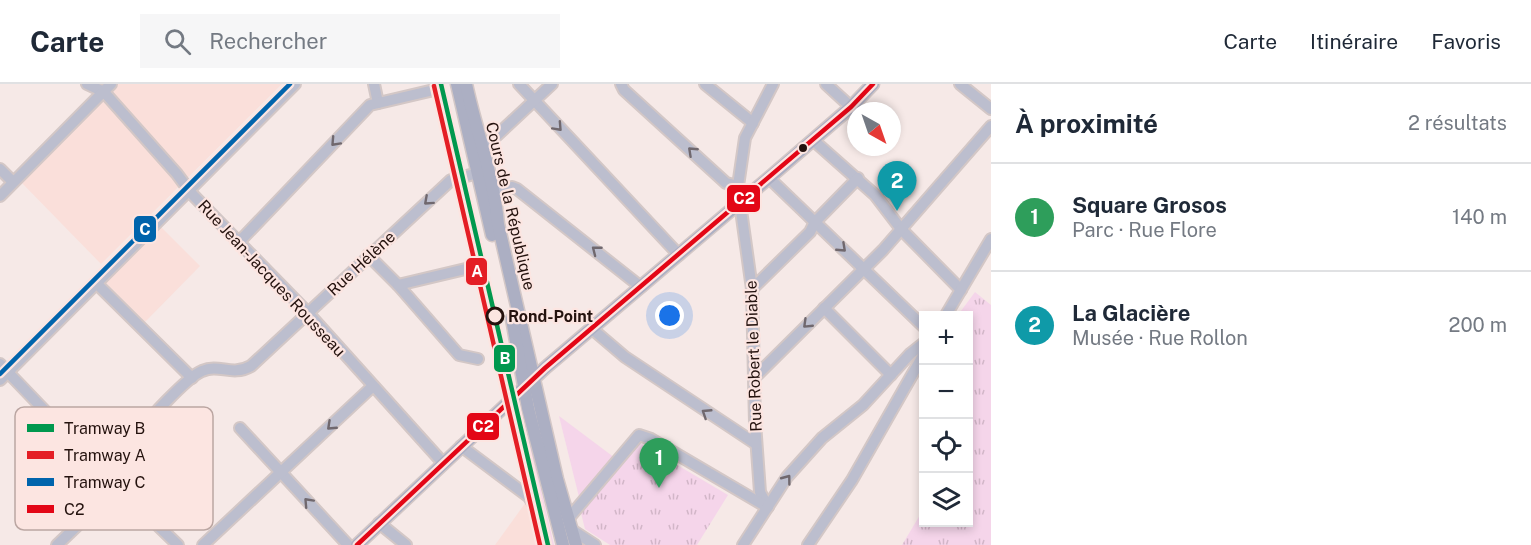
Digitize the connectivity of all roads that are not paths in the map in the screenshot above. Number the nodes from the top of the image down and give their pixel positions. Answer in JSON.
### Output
{"nodes":[{"id":1,"x":87,"y":84,"type":"edge"},
{"id":2,"x":294,"y":84,"type":"edge"},
{"id":3,"x":374,"y":84,"type":"edge"},
{"id":4,"x":457,"y":84,"type":"edge"},
{"id":5,"x":466,"y":84,"type":"edge"},
{"id":6,"x":519,"y":84,"type":"edge"},
{"id":7,"x":552,"y":84,"type":"edge"},
{"id":8,"x":621,"y":84,"type":"edge"},
{"id":9,"x":705,"y":84,"type":"edge"},
{"id":10,"x":773,"y":84,"type":"edge"},
{"id":11,"x":826,"y":84,"type":"edge"},
{"id":12,"x":873,"y":84,"type":"edge"},
{"id":13,"x":960,"y":84,"type":"edge"},
{"id":14,"x":104,"y":87,"type":"edge"},
{"id":15,"x":434,"y":90,"type":"dead end"},
{"id":16,"x":534,"y":101,"type":"junction"},
{"id":17,"x":847,"y":102,"type":"edge"},
{"id":18,"x":855,"y":102,"type":"edge"},
{"id":19,"x":378,"y":103,"type":"junction"},
{"id":20,"x":991,"y":109,"type":"edge"},
{"id":21,"x":847,"y":110,"type":"edge"},
{"id":22,"x":753,"y":123,"type":"junction"},
{"id":23,"x":991,"y":126,"type":"edge"},
{"id":24,"x":813,"y":140,"type":"junction"},
{"id":25,"x":479,"y":152,"type":"junction"},
{"id":26,"x":0,"y":169,"type":"edge"},
{"id":27,"x":478,"y":173,"type":"junction"},
{"id":28,"x":770,"y":178,"type":"junction"},
{"id":29,"x":858,"y":178,"type":"junction"},
{"id":30,"x":14,"y":182,"type":"junction"},
{"id":31,"x":738,"y":186,"type":"junction"},
{"id":32,"x":189,"y":190,"type":"junction"},
{"id":33,"x":488,"y":192,"type":"junction"},
{"id":34,"x":0,"y":196,"type":"edge"},
{"id":35,"x":743,"y":200,"type":"junction"},
{"id":36,"x":815,"y":222,"type":"junction"},
{"id":37,"x":901,"y":229,"type":"junction"},
{"id":38,"x":991,"y":239,"type":"edge"},
{"id":39,"x":239,"y":242,"type":"junction"},
{"id":40,"x":368,"y":255,"type":"junction"},
{"id":41,"x":679,"y":255,"type":"junction"},
{"id":42,"x":474,"y":267,"type":"dead end"},
{"id":43,"x":864,"y":269,"type":"junction"},
{"id":44,"x":96,"y":283,"type":"junction"},
{"id":45,"x":398,"y":285,"type":"junction"},
{"id":46,"x":641,"y":287,"type":"junction"},
{"id":47,"x":752,"y":289,"type":"junction"},
{"id":48,"x":961,"y":290,"type":"junction"},
{"id":49,"x":824,"y":308,"type":"junction"},
{"id":50,"x":948,"y":311,"type":"edge"},
{"id":51,"x":308,"y":313,"type":"junction"},
{"id":52,"x":919,"y":322,"type":"edge"},
{"id":53,"x":591,"y":328,"type":"junction"},
{"id":54,"x":919,"y":347,"type":"edge"},
{"id":55,"x":478,"y":359,"type":"dead end"},
{"id":56,"x":919,"y":363,"type":"edge"},
{"id":57,"x":3,"y":372,"type":"edge"},
{"id":58,"x":891,"y":375,"type":"junction"},
{"id":59,"x":755,"y":377,"type":"junction"},
{"id":60,"x":192,"y":378,"type":"junction"},
{"id":61,"x":529,"y":383,"type":"junction"},
{"id":62,"x":373,"y":386,"type":"junction"},
{"id":63,"x":38,"y":407,"type":"edge"},
{"id":64,"x":162,"y":407,"type":"edge"},
{"id":65,"x":240,"y":428,"type":"dead end"},
{"id":66,"x":756,"y":444,"type":"junction"},
{"id":67,"x":461,"y":446,"type":"junction"},
{"id":68,"x":443,"y":463,"type":"junction"},
{"id":69,"x":281,"y":472,"type":"junction"},
{"id":70,"x":768,"y":507,"type":"junction"},
{"id":71,"x":379,"y":523,"type":"junction"},
{"id":72,"x":570,"y":525,"type":"junction"},
{"id":73,"x":73,"y":530,"type":"edge"},
{"id":74,"x":162,"y":530,"type":"edge"},
{"id":75,"x":57,"y":545,"type":"edge"},
{"id":76,"x":178,"y":545,"type":"edge"},
{"id":77,"x":203,"y":545,"type":"edge"},
{"id":78,"x":348,"y":545,"type":"edge"},
{"id":79,"x":357,"y":545,"type":"edge"},
{"id":80,"x":406,"y":545,"type":"edge"},
{"id":81,"x":544,"y":545,"type":"edge"},
{"id":82,"x":563,"y":545,"type":"edge"},
{"id":83,"x":576,"y":545,"type":"edge"},
{"id":84,"x":595,"y":545,"type":"edge"},
{"id":85,"x":743,"y":545,"type":"edge"},
{"id":86,"x":808,"y":545,"type":"edge"}],
"edges":[{"from":1,"to":14,"type":"street","name":"Rue Jean-Jacques Rousseau"},
{"from":2,"to":32,"type":"street"},
{"from":3,"to":19,"type":"street"},
{"from":4,"to":25,"type":"main road","name":"Cours de la République"},
{"from":5,"to":25,"type":"main road","name":"Cours de la République"},
{"from":6,"to":16,"type":"street"},
{"from":7,"to":16,"type":"street"},
{"from":31,"to":8,"type":"street","one_way":true},
{"from":9,"to":22,"type":"street"},
{"from":10,"to":22,"type":"street"},
{"from":11,"to":17,"type":"street"},
{"from":12,"to":18,"type":"main road"},
{"from":13,"to":20,"type":"street"},
{"from":14,"to":30,"type":"street"},
{"from":14,"to":32,"type":"street","name":"Rue Jean-Jacques Rousseau"},
{"from":15,"to":19,"type":"street"},
{"from":16,"to":25,"type":"street"},
{"from":16,"to":41,"type":"street","one_way":true},
{"from":19,"to":39,"type":"street","one_way":true},
{"from":21,"to":24,"type":"main road"},
{"from":22,"to":31,"type":"street"},
{"from":23,"to":37,"type":"street"},
{"from":24,"to":28,"type":"main road"},
{"from":24,"to":29,"type":"street"},
{"from":25,"to":27,"type":"main road","name":"Cours de la République"},
{"from":25,"to":33,"type":"main road","name":"Cours de la République"},
{"from":26,"to":30,"type":"street"},
{"from":27,"to":33,"type":"main road","name":"Cours de la République"},
{"from":27,"to":40,"type":"street","name":"Rue Hélène","one_way":true},
{"from":28,"to":35,"type":"main road"},
{"from":28,"to":36,"type":"street"},
{"from":29,"to":36,"type":"street"},
{"from":29,"to":37,"type":"street"},
{"from":30,"to":34,"type":"street"},
{"from":31,"to":35,"type":"street"},
{"from":32,"to":39,"type":"street","name":"Rue Jean-Jacques Rousseau"},
{"from":32,"to":44,"type":"street"},
{"from":46,"to":33,"type":"street","one_way":true},
{"from":33,"to":61,"type":"main road","name":"Cours de la République"},
{"from":35,"to":41,"type":"main road"},
{"from":35,"to":47,"type":"street","name":"Rue Robert le Diable"},
{"from":36,"to":43,"type":"street","one_way":true},
{"from":36,"to":47,"type":"street"},
{"from":37,"to":43,"type":"street"},
{"from":37,"to":48,"type":"street"},
{"from":38,"to":48,"type":"street"},
{"from":39,"to":51,"type":"street","name":"Rue Jean-Jacques Rousseau"},
{"from":40,"to":45,"type":"street"},
{"from":40,"to":51,"type":"street","name":"Rue Hélène"},
{"from":41,"to":46,"type":"main road"},
{"from":42,"to":45,"type":"street"},
{"from":43,"to":49,"type":"street"},
{"from":43,"to":52,"type":"street"},
{"from":44,"to":57,"type":"street"},
{"from":44,"to":60,"type":"street"},
{"from":45,"to":55,"type":"street"},
{"from":46,"to":53,"type":"main road"},
{"from":47,"to":59,"type":"street","name":"Rue Robert le Diable"},
{"from":48,"to":50,"type":"street"},
{"from":49,"to":58,"type":"street"},
{"from":49,"to":59,"type":"street","one_way":true},
{"from":51,"to":60,"type":"street","name":"Rue Hélène"},
{"from":51,"to":62,"type":"street","name":"Rue Jean-Jacques Rousseau"},
{"from":53,"to":61,"type":"main road"},
{"from":66,"to":53,"type":"street","one_way":true},
{"from":54,"to":58,"type":"street"},
{"from":56,"to":86,"type":"street"},
{"from":57,"to":63,"type":"street"},
{"from":70,"to":58,"type":"street","one_way":true},
{"from":59,"to":66,"type":"street","name":"Rue Robert le Diable"},
{"from":60,"to":64,"type":"street"},
{"from":61,"to":67,"type":"main road"},
{"from":61,"to":72,"type":"main road","name":"Cours de la République"},
{"from":61,"to":82,"type":"main road","name":"Cours de la République"},
{"from":62,"to":68,"type":"street","name":"Rue Jean-Jacques Rousseau"},
{"from":62,"to":69,"type":"street","one_way":true},
{"from":65,"to":69,"type":"street"},
{"from":66,"to":70,"type":"street","name":"Rue Robert le Diable"},
{"from":67,"to":68,"type":"main road"},
{"from":67,"to":81,"type":"street"},
{"from":68,"to":71,"type":"main road"},
{"from":69,"to":77,"type":"street"},
{"from":78,"to":69,"type":"street","one_way":true},
{"from":70,"to":72,"type":"street"},
{"from":70,"to":85,"type":"street"},
{"from":71,"to":79,"type":"main road"},
{"from":71,"to":80,"type":"street"},
{"from":72,"to":83,"type":"main road","name":"Cours de la République"},
{"from":72,"to":84,"type":"street"},
{"from":73,"to":75,"type":"street"},
{"from":74,"to":76,"type":"street"}]}
